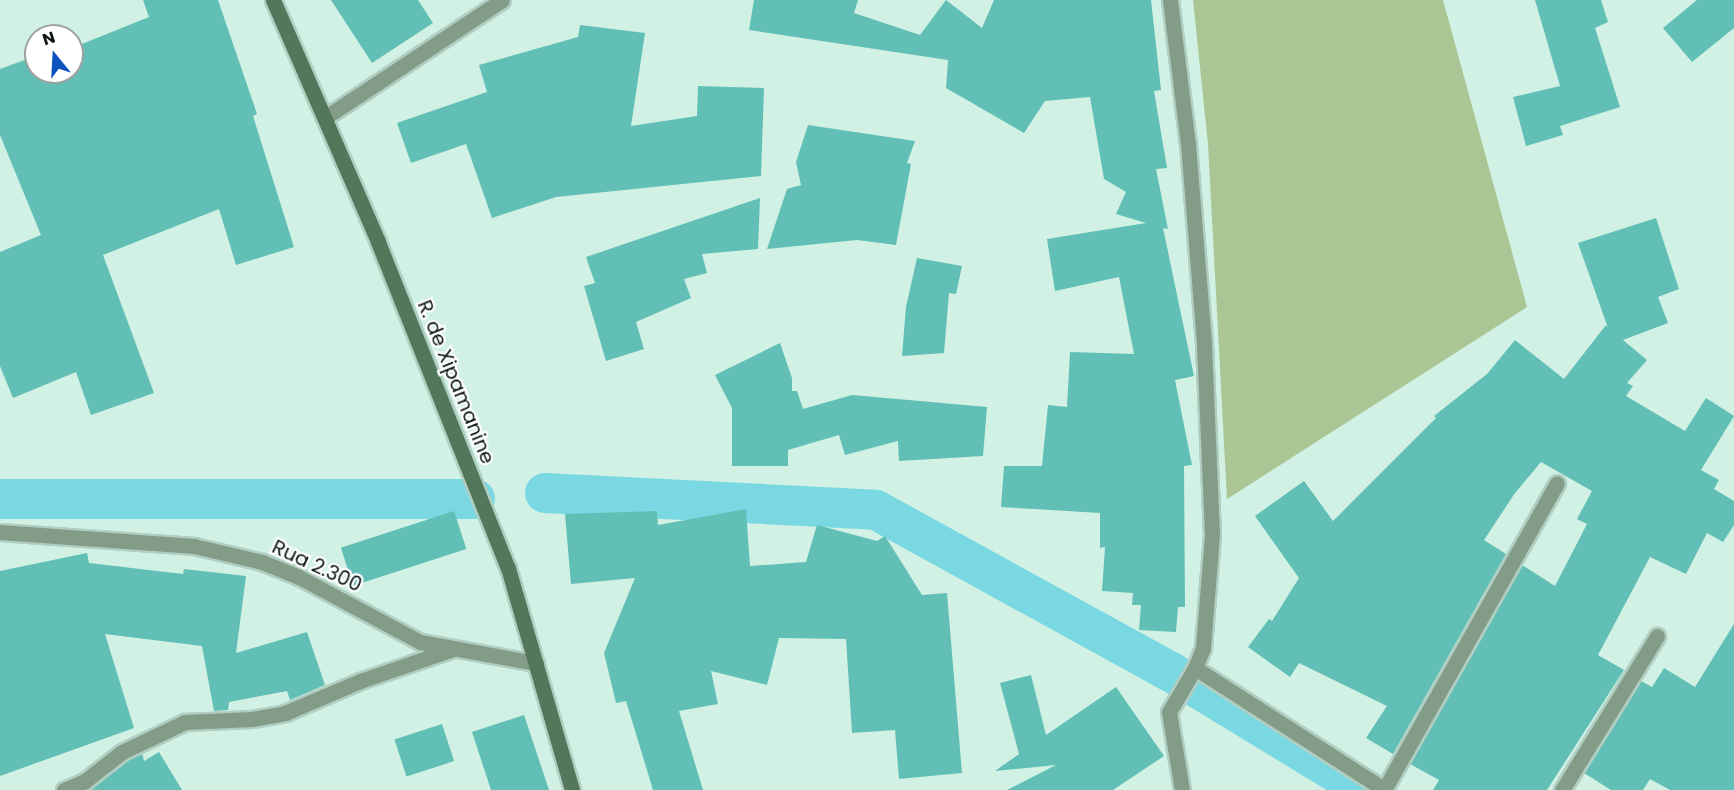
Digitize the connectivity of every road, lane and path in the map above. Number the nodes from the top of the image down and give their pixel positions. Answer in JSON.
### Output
{"nodes":[{"id":1,"x":273,"y":0,"type":"edge"},
{"id":2,"x":502,"y":0,"type":"edge"},
{"id":3,"x":1170,"y":0,"type":"edge"},
{"id":4,"x":326,"y":117,"type":"junction"},
{"id":5,"x":1557,"y":483,"type":"dead end"},
{"id":6,"x":0,"y":532,"type":"edge"},
{"id":7,"x":1657,"y":636,"type":"dead end"},
{"id":8,"x":453,"y":649,"type":"junction"},
{"id":9,"x":536,"y":663,"type":"junction"},
{"id":10,"x":1195,"y":668,"type":"junction"},
{"id":11,"x":64,"y":790,"type":"edge"},
{"id":12,"x":572,"y":790,"type":"edge"},
{"id":13,"x":1182,"y":790,"type":"edge"},
{"id":14,"x":1384,"y":790,"type":"edge"},
{"id":15,"x":1562,"y":790,"type":"edge"}],
"edges":[{"from":1,"to":4,"type":"street","name":"R. de Xipamanine"},
{"from":2,"to":4,"type":"street"},
{"from":3,"to":10,"type":"street"},
{"from":4,"to":9,"type":"street","name":"R. de Xipamanine"},
{"from":5,"to":14,"type":"street"},
{"from":6,"to":8,"type":"street","name":"Rua 2.300"},
{"from":7,"to":15,"type":"street"},
{"from":8,"to":9,"type":"street","name":"Rua 2.300"},
{"from":8,"to":11,"type":"street"},
{"from":9,"to":12,"type":"street","name":"R. de Xipamanine"},
{"from":10,"to":13,"type":"street"},
{"from":10,"to":14,"type":"street"}]}
